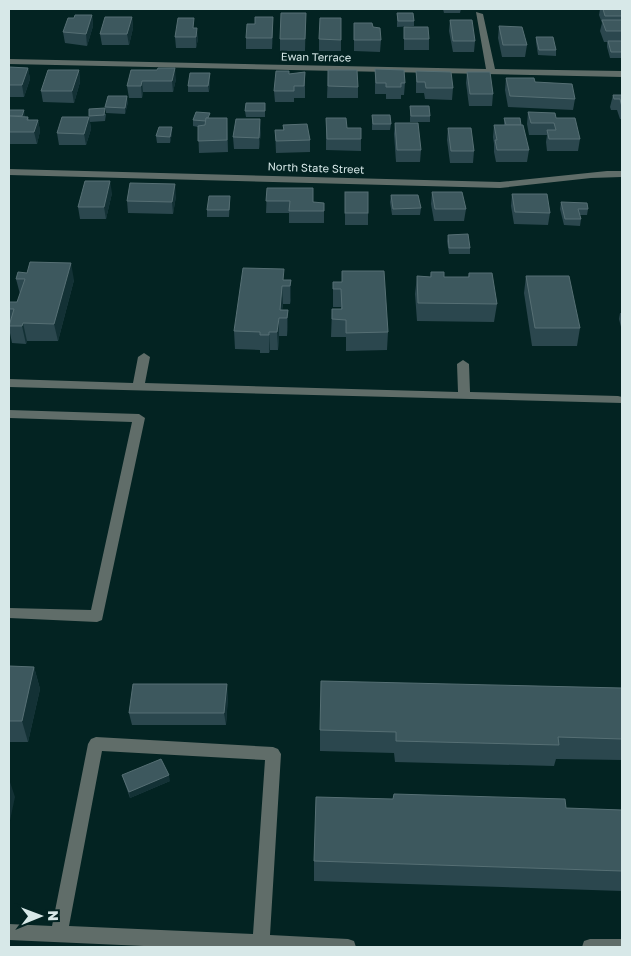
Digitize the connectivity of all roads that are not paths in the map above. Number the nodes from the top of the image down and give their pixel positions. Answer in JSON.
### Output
{"nodes":[{"id":1,"x":479,"y":14,"type":"dead end"},
{"id":2,"x":9,"y":62,"type":"edge"},
{"id":3,"x":491,"y":72,"type":"junction"},
{"id":4,"x":622,"y":74,"type":"edge"},
{"id":5,"x":9,"y":172,"type":"edge"},
{"id":6,"x":622,"y":174,"type":"edge"},
{"id":7,"x":144,"y":358,"type":"dead end"},
{"id":8,"x":463,"y":364,"type":"dead end"},
{"id":9,"x":9,"y":383,"type":"edge"},
{"id":10,"x":138,"y":387,"type":"junction"},
{"id":11,"x":464,"y":396,"type":"junction"},
{"id":12,"x":618,"y":400,"type":"dead end"},
{"id":13,"x":9,"y":414,"type":"edge"},
{"id":14,"x":9,"y":613,"type":"edge"},
{"id":15,"x":9,"y":932,"type":"edge"},
{"id":16,"x":59,"y":934,"type":"junction"},
{"id":17,"x":261,"y":944,"type":"junction"},
{"id":18,"x":348,"y":947,"type":"edge"},
{"id":19,"x":590,"y":947,"type":"edge"},
{"id":20,"x":622,"y":947,"type":"edge"}],
"edges":[{"from":1,"to":3,"type":"street"},
{"from":2,"to":3,"type":"street","name":"Ewan Terrace"},
{"from":3,"to":4,"type":"street","name":"Ewan Terrace"},
{"from":5,"to":6,"type":"street","name":"North State Street"},
{"from":7,"to":10,"type":"street"},
{"from":8,"to":11,"type":"street"},
{"from":9,"to":10,"type":"street"},
{"from":10,"to":11,"type":"street"},
{"from":11,"to":12,"type":"street"},
{"from":13,"to":14,"type":"street"},
{"from":15,"to":16,"type":"street"},
{"from":16,"to":17,"type":"street"},
{"from":16,"to":17,"type":"street"},
{"from":17,"to":18,"type":"street"},
{"from":19,"to":20,"type":"street"}]}
